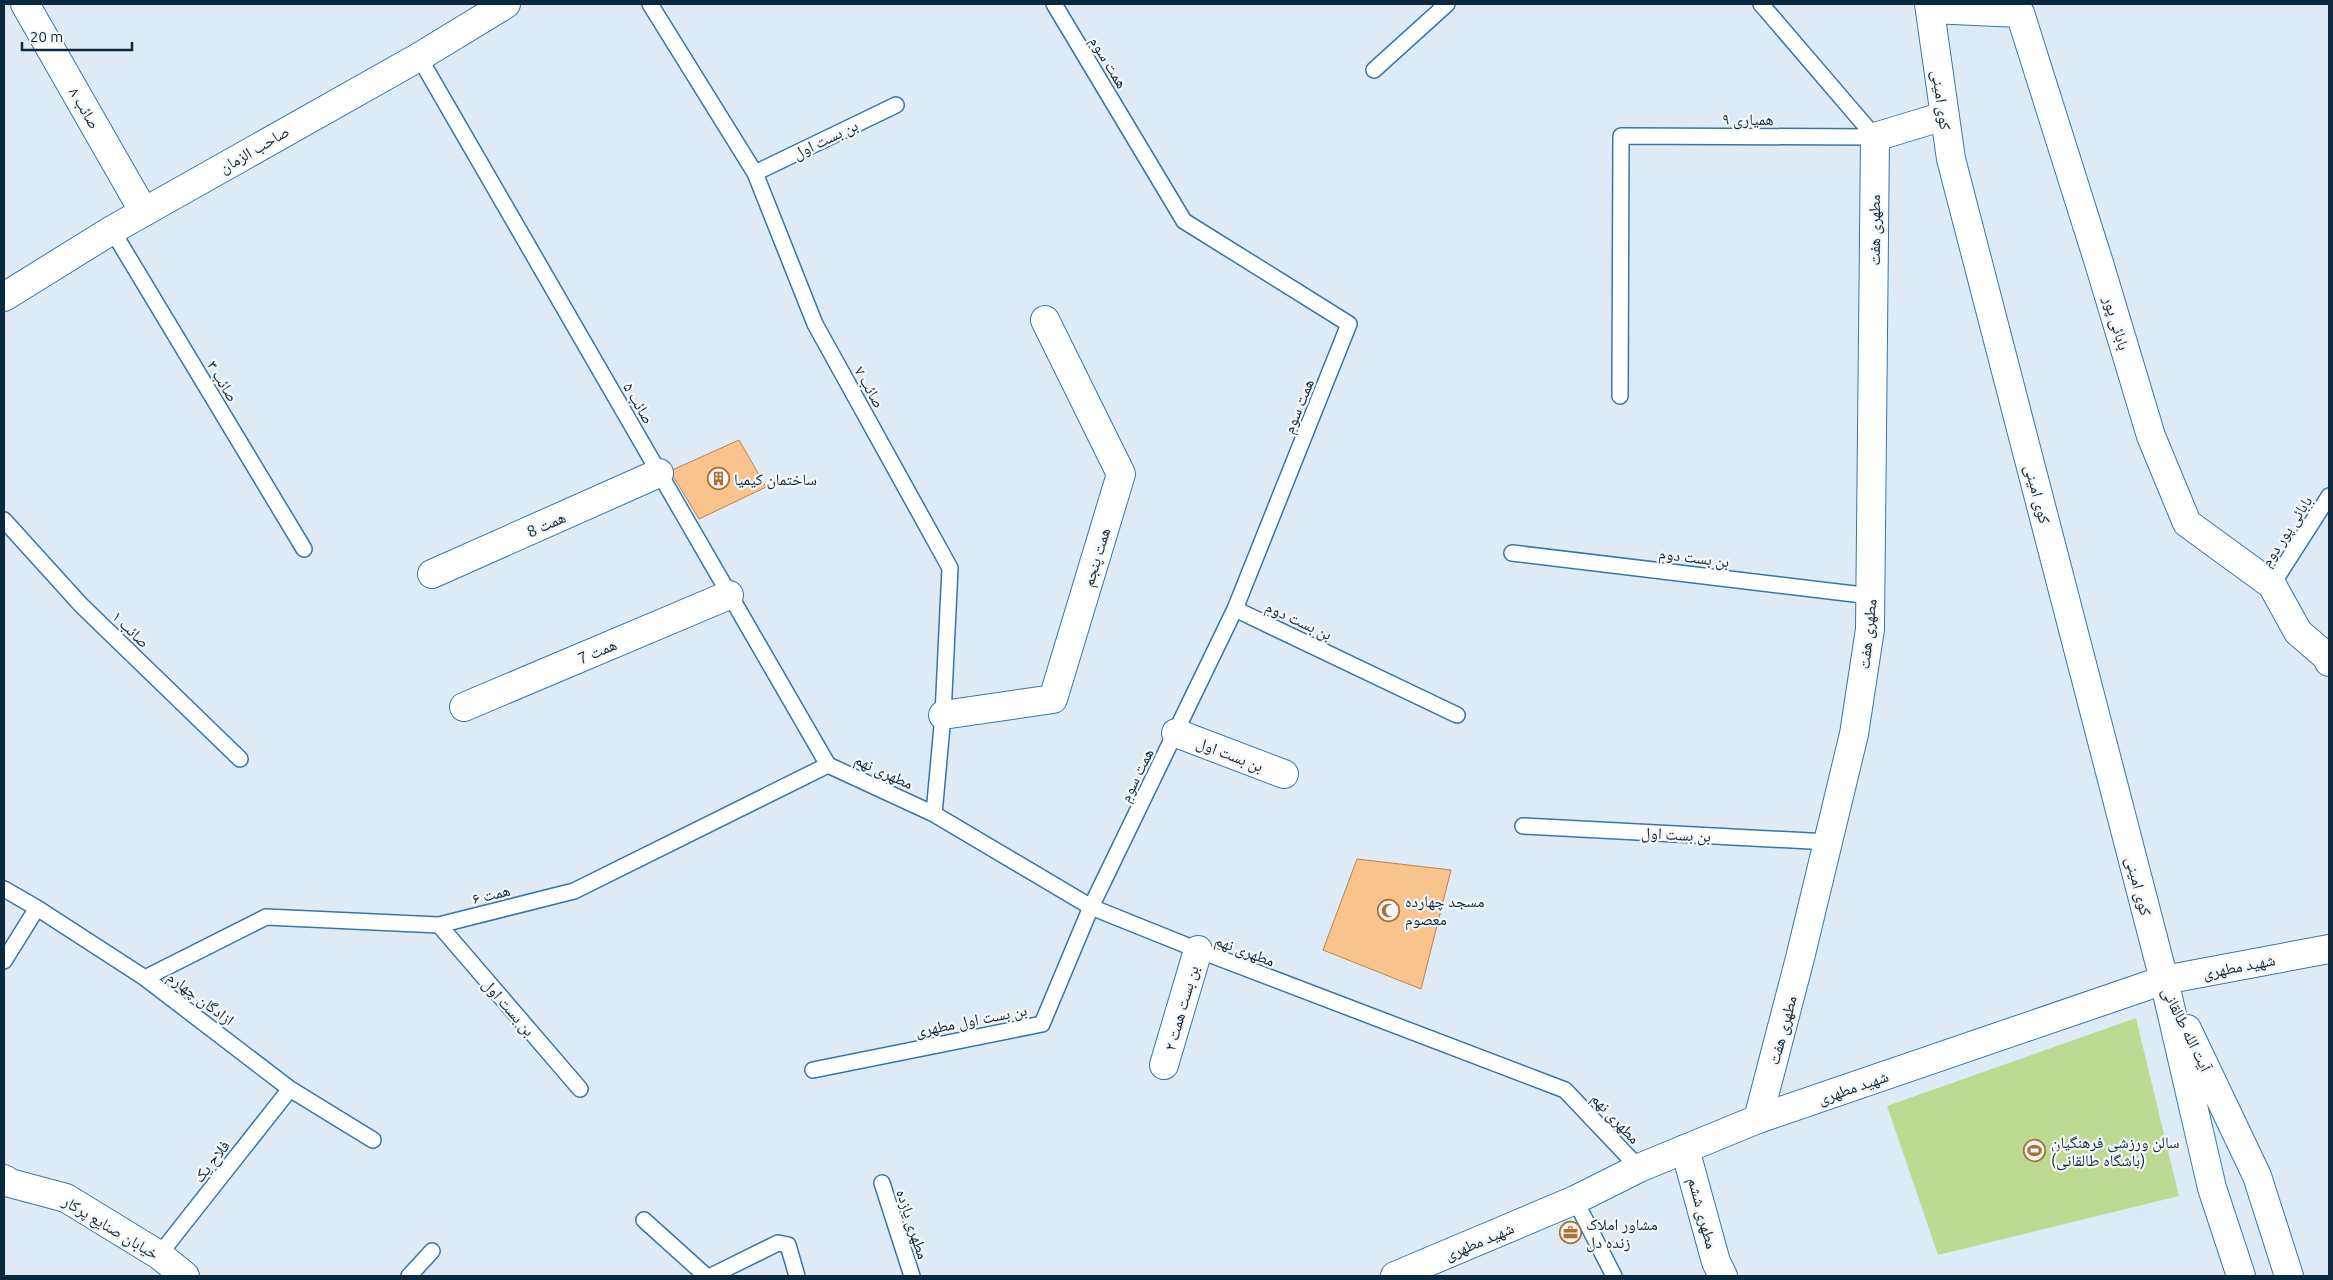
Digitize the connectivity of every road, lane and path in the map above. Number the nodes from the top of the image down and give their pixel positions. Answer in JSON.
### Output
{"nodes":[{"id":1,"x":26,"y":4,"type":"edge"},
{"id":2,"x":506,"y":4,"type":"edge"},
{"id":3,"x":650,"y":4,"type":"edge"},
{"id":4,"x":1054,"y":4,"type":"edge"},
{"id":5,"x":1447,"y":4,"type":"edge"},
{"id":6,"x":1762,"y":4,"type":"edge"},
{"id":7,"x":1930,"y":7,"type":"edge"},
{"id":8,"x":419,"y":57,"type":"junction"},
{"id":9,"x":1374,"y":70,"type":"dead end"},
{"id":10,"x":896,"y":105,"type":"dead end"},
{"id":11,"x":1944,"y":116,"type":"junction"},
{"id":12,"x":1875,"y":137,"type":"junction"},
{"id":13,"x":755,"y":173,"type":"junction"},
{"id":14,"x":144,"y":212,"type":"junction"},
{"id":15,"x":112,"y":230,"type":"junction"},
{"id":16,"x":4,"y":297,"type":"edge"},
{"id":17,"x":1045,"y":320,"type":"dead end"},
{"id":18,"x":1620,"y":396,"type":"dead end"},
{"id":19,"x":659,"y":473,"type":"junction"},
{"id":20,"x":2329,"y":496,"type":"edge"},
{"id":21,"x":4,"y":520,"type":"edge"},
{"id":22,"x":304,"y":549,"type":"dead end"},
{"id":23,"x":1512,"y":553,"type":"dead end"},
{"id":24,"x":432,"y":574,"type":"dead end"},
{"id":25,"x":2272,"y":586,"type":"junction"},
{"id":26,"x":730,"y":595,"type":"junction"},
{"id":27,"x":1871,"y":596,"type":"junction"},
{"id":28,"x":1235,"y":609,"type":"junction"},
{"id":29,"x":2329,"y":659,"type":"edge"},
{"id":30,"x":464,"y":707,"type":"dead end"},
{"id":31,"x":943,"y":714,"type":"junction"},
{"id":32,"x":1456,"y":715,"type":"dead end"},
{"id":33,"x":1176,"y":733,"type":"junction"},
{"id":34,"x":240,"y":759,"type":"dead end"},
{"id":35,"x":828,"y":765,"type":"junction"},
{"id":36,"x":1284,"y":774,"type":"dead end"},
{"id":37,"x":934,"y":814,"type":"junction"},
{"id":38,"x":1523,"y":826,"type":"dead end"},
{"id":39,"x":1829,"y":842,"type":"junction"},
{"id":40,"x":4,"y":890,"type":"edge"},
{"id":41,"x":1091,"y":907,"type":"junction"},
{"id":42,"x":37,"y":908,"type":"junction"},
{"id":43,"x":438,"y":925,"type":"junction"},
{"id":44,"x":2329,"y":948,"type":"edge"},
{"id":45,"x":1198,"y":950,"type":"junction"},
{"id":46,"x":4,"y":961,"type":"edge"},
{"id":47,"x":145,"y":978,"type":"junction"},
{"id":48,"x":2164,"y":980,"type":"junction"},
{"id":49,"x":1164,"y":1066,"type":"dead end"},
{"id":50,"x":813,"y":1070,"type":"dead end"},
{"id":51,"x":290,"y":1089,"type":"junction"},
{"id":52,"x":580,"y":1089,"type":"dead end"},
{"id":53,"x":1758,"y":1119,"type":"junction"},
{"id":54,"x":373,"y":1140,"type":"dead end"},
{"id":55,"x":1685,"y":1149,"type":"junction"},
{"id":56,"x":1640,"y":1168,"type":"junction"},
{"id":57,"x":882,"y":1183,"type":"dead end"},
{"id":58,"x":6,"y":1184,"type":"edge"},
{"id":59,"x":1575,"y":1200,"type":"junction"},
{"id":60,"x":644,"y":1220,"type":"dead end"},
{"id":61,"x":432,"y":1251,"type":"dead end"},
{"id":62,"x":159,"y":1255,"type":"junction"},
{"id":63,"x":1428,"y":1270,"type":"edge"},
{"id":64,"x":185,"y":1276,"type":"edge"},
{"id":65,"x":409,"y":1276,"type":"edge"},
{"id":66,"x":706,"y":1276,"type":"edge"},
{"id":67,"x":711,"y":1276,"type":"edge"},
{"id":68,"x":797,"y":1276,"type":"edge"},
{"id":69,"x":912,"y":1276,"type":"edge"},
{"id":70,"x":1395,"y":1276,"type":"edge"},
{"id":71,"x":1614,"y":1276,"type":"edge"},
{"id":72,"x":1723,"y":1276,"type":"edge"},
{"id":73,"x":2241,"y":1276,"type":"edge"},
{"id":74,"x":2289,"y":1276,"type":"edge"}],
"edges":[{"from":1,"to":14,"type":"street","name":"صائب ۸"},
{"from":2,"to":8,"type":"street","name":"صاحب الزمان"},
{"from":3,"to":13,"type":"lane","name":"صائب ۷"},
{"from":4,"to":28,"type":"lane","name":"همت سوم"},
{"from":5,"to":9,"type":"lane"},
{"from":6,"to":12,"type":"lane"},
{"from":7,"to":11,"type":"street","name":"کوی امینی"},
{"from":7,"to":25,"type":"street","name":"بابائی پور"},
{"from":8,"to":14,"type":"street","name":"صاحب الزمان"},
{"from":8,"to":19,"type":"lane","name":"صائب ۵"},
{"from":10,"to":13,"type":"lane","name":"بن بست اول"},
{"from":11,"to":12,"type":"street"},
{"from":11,"to":48,"type":"street","name":"کوی امینی"},
{"from":12,"to":18,"type":"lane","name":"همیاری ۹"},
{"from":12,"to":27,"type":"street","name":"مطهری هفت"},
{"from":13,"to":31,"type":"lane","name":"صائب ۷"},
{"from":14,"to":15,"type":"street","name":"صاحب الزمان"},
{"from":15,"to":16,"type":"street","name":"صاحب الزمان"},
{"from":15,"to":22,"type":"lane","name":"صائب ۳"},
{"from":17,"to":31,"type":"street","name":"همت پنجم"},
{"from":19,"to":24,"type":"street","name":"همت 8"},
{"from":19,"to":26,"type":"lane","name":"صائب ۵"},
{"from":20,"to":25,"type":"lane","name":"بابائی پور دوم"},
{"from":21,"to":34,"type":"lane","name":"صائب ۱"},
{"from":23,"to":27,"type":"lane","name":"بن بست دوم"},
{"from":25,"to":29,"type":"street","name":"بابائی پور"},
{"from":26,"to":30,"type":"street","name":"همت 7"},
{"from":26,"to":35,"type":"lane","name":"صائب ۵"},
{"from":27,"to":39,"type":"street","name":"مطهری هفت"},
{"from":28,"to":32,"type":"lane","name":"بن بست دوم"},
{"from":28,"to":33,"type":"lane","name":"همت سوم"},
{"from":31,"to":37,"type":"lane","name":"صائب ۷"},
{"from":33,"to":36,"type":"street","name":"بن بست اول"},
{"from":33,"to":41,"type":"lane","name":"همت سوم"},
{"from":35,"to":37,"type":"lane","name":"مطهری نهم"},
{"from":35,"to":43,"type":"lane","name":"همت ۶"},
{"from":37,"to":41,"type":"lane","name":"مطهری نهم"},
{"from":38,"to":39,"type":"lane","name":"بن بست اول"},
{"from":39,"to":53,"type":"street","name":"مطهری هفت"},
{"from":40,"to":42,"type":"lane","name":"ازادگان چهارم"},
{"from":41,"to":45,"type":"lane","name":"مطهری نهم"},
{"from":41,"to":50,"type":"lane","name":"بن بست اول مطهری"},
{"from":42,"to":46,"type":"lane"},
{"from":42,"to":47,"type":"lane","name":"ازادگان چهارم"},
{"from":43,"to":47,"type":"lane","name":"همت ۶"},
{"from":43,"to":52,"type":"lane","name":"بن بست اول"},
{"from":44,"to":48,"type":"street","name":"شهید مطهری"},
{"from":45,"to":49,"type":"street","name":"بن بست همت ۲"},
{"from":45,"to":56,"type":"lane","name":"مطهری نهم"},
{"from":47,"to":51,"type":"lane","name":"ازادگان چهارم"},
{"from":48,"to":53,"type":"street","name":"شهید مطهری"},
{"from":48,"to":73,"type":"street","name":"آیت الله طالقانی"},
{"from":48,"to":74,"type":"street","name":"آیت الله طالقانی"},
{"from":51,"to":54,"type":"lane","name":"ازادگان چهارم"},
{"from":51,"to":62,"type":"lane","name":"فلاح یک"},
{"from":53,"to":55,"type":"street","name":"شهید مطهری"},
{"from":55,"to":56,"type":"street","name":"شهید مطهری"},
{"from":55,"to":72,"type":"street","name":"مطهری ششم"},
{"from":56,"to":59,"type":"street","name":"شهید مطهری"},
{"from":57,"to":69,"type":"lane","name":"مطهری یازده"},
{"from":58,"to":62,"type":"street","name":"خیابان صنایع پرکار"},
{"from":59,"to":63,"type":"street","name":"شهید مطهری"},
{"from":59,"to":71,"type":"lane"},
{"from":60,"to":66,"type":"lane"},
{"from":61,"to":65,"type":"lane"},
{"from":62,"to":64,"type":"street","name":"خیابان صنایع پرکار"},
{"from":63,"to":70,"type":"street","name":"شهید مطهری"},
{"from":67,"to":68,"type":"lane"}]}
